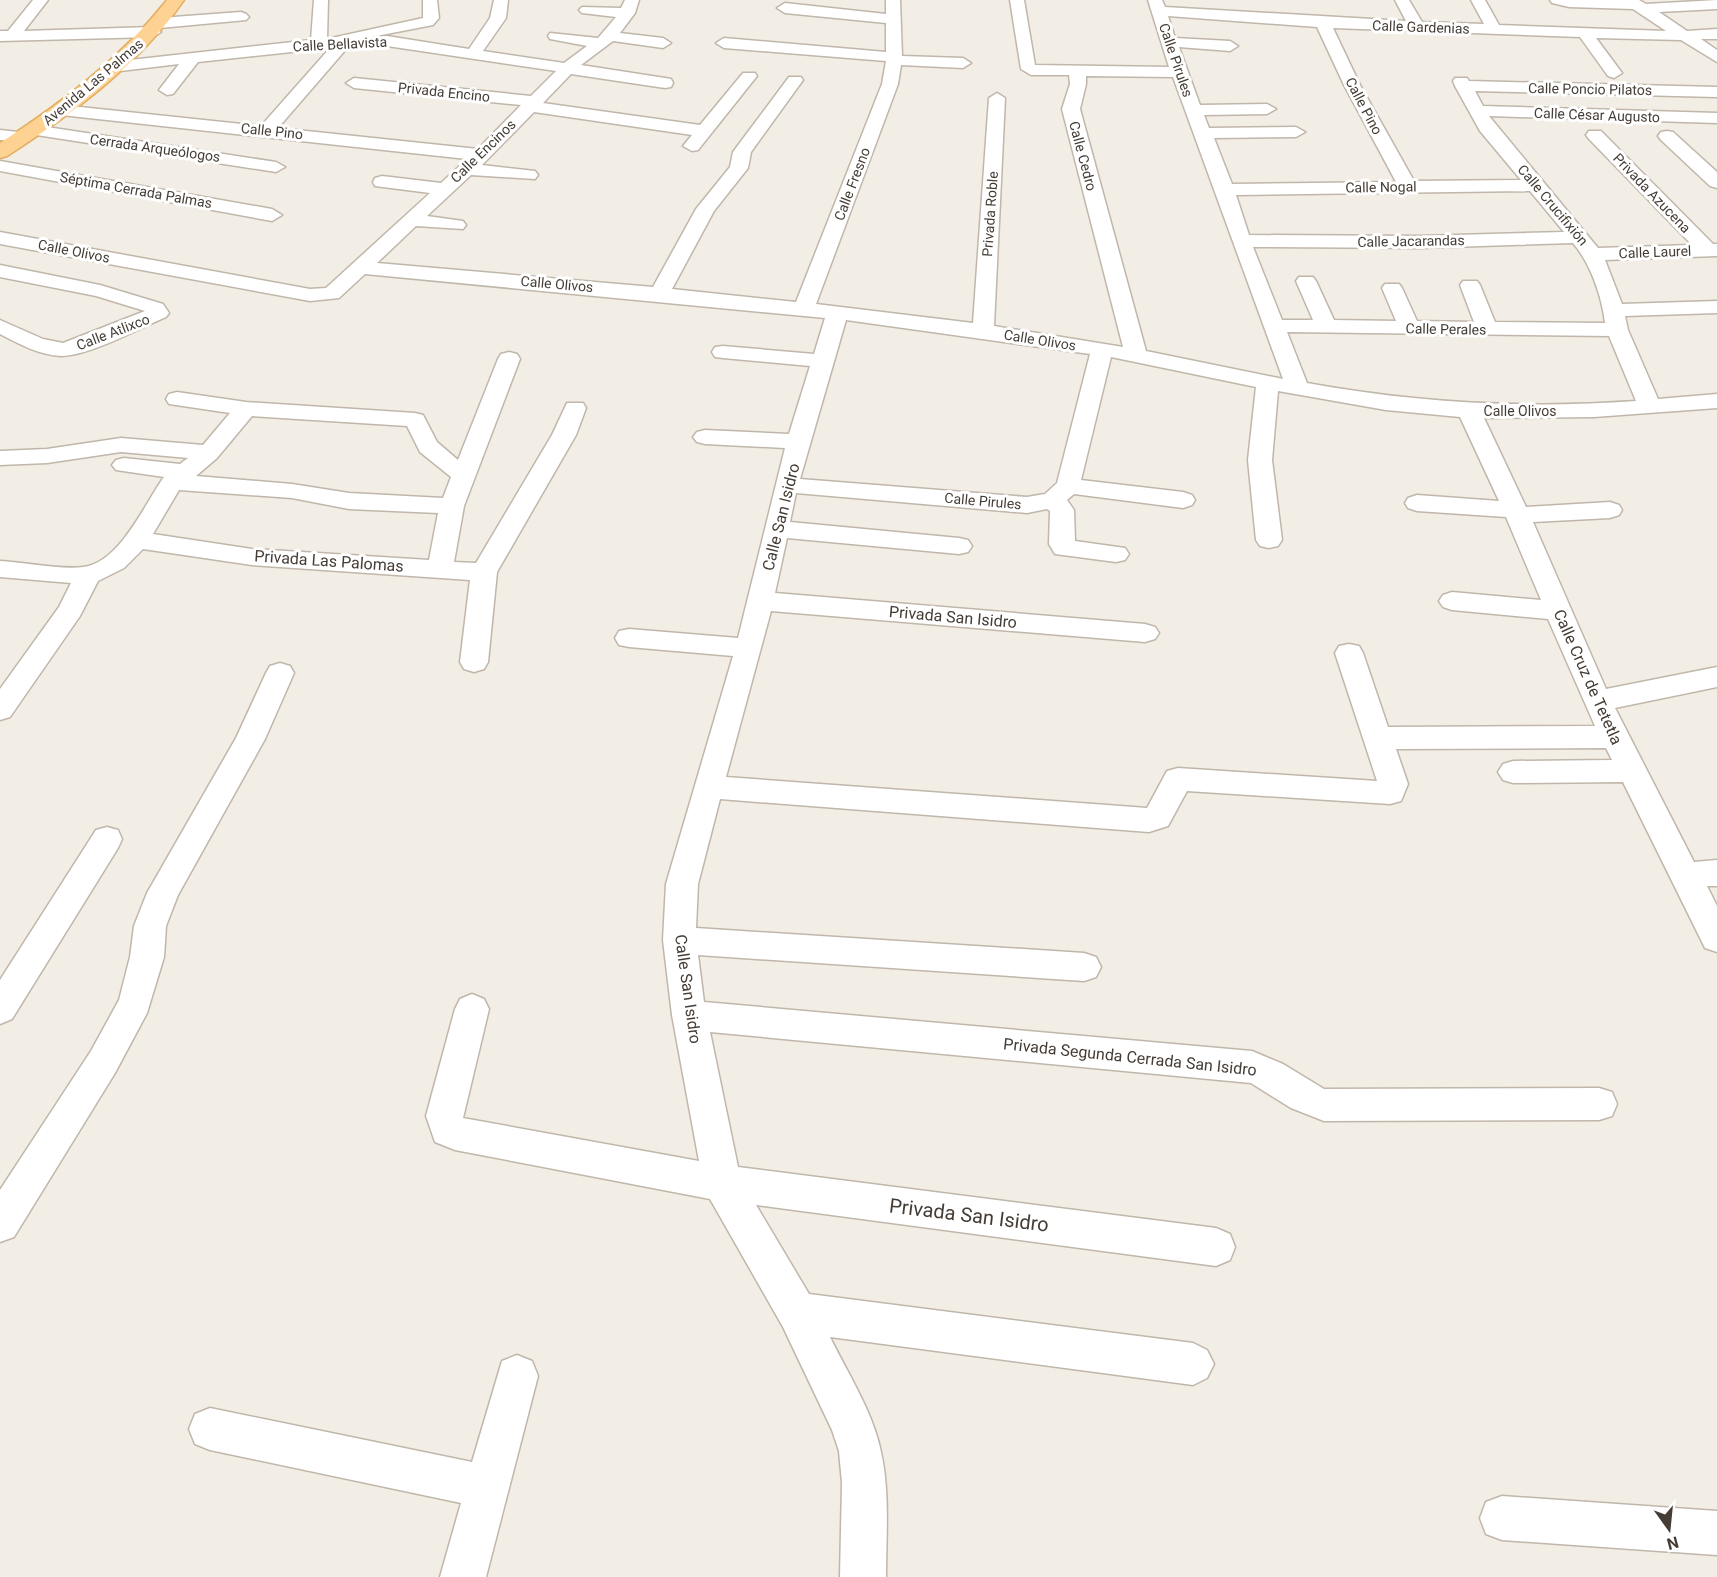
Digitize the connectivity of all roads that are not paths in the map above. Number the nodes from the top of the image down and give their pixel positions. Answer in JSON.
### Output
{"nodes":[{"id":1,"x":41,"y":0,"type":"edge"},
{"id":2,"x":176,"y":0,"type":"edge"},
{"id":3,"x":321,"y":0,"type":"edge"},
{"id":4,"x":430,"y":0,"type":"edge"},
{"id":5,"x":501,"y":0,"type":"edge"},
{"id":6,"x":893,"y":0,"type":"edge"},
{"id":7,"x":1017,"y":0,"type":"edge"},
{"id":8,"x":1252,"y":0,"type":"edge"},
{"id":9,"x":1402,"y":0,"type":"edge"},
{"id":10,"x":1478,"y":0,"type":"edge"},
{"id":11,"x":1713,"y":0,"type":"edge"},
{"id":12,"x":1559,"y":1,"type":"edge"},
{"id":13,"x":1717,"y":3,"type":"edge"},
{"id":14,"x":1157,"y":5,"type":"edge"},
{"id":15,"x":1636,"y":5,"type":"edge"},
{"id":16,"x":630,"y":6,"type":"edge"},
{"id":17,"x":785,"y":8,"type":"dead end"},
{"id":18,"x":1332,"y":8,"type":"dead end"},
{"id":19,"x":588,"y":10,"type":"dead end"},
{"id":20,"x":241,"y":17,"type":"dead end"},
{"id":21,"x":1259,"y":18,"type":"junction"},
{"id":22,"x":892,"y":19,"type":"junction"},
{"id":23,"x":1331,"y":23,"type":"junction"},
{"id":24,"x":156,"y":27,"type":"junction"},
{"id":25,"x":1417,"y":27,"type":"junction"},
{"id":26,"x":1494,"y":29,"type":"junction"},
{"id":27,"x":1586,"y":33,"type":"junction"},
{"id":28,"x":1717,"y":33,"type":"edge"},
{"id":29,"x":6,"y":36,"type":"edge"},
{"id":30,"x":556,"y":36,"type":"dead end"},
{"id":31,"x":1683,"y":36,"type":"junction"},
{"id":32,"x":605,"y":39,"type":"junction"},
{"id":33,"x":344,"y":42,"type":"junction"},
{"id":34,"x":1168,"y":42,"type":"junction"},
{"id":35,"x":663,"y":43,"type":"dead end"},
{"id":36,"x":724,"y":43,"type":"dead end"},
{"id":37,"x":319,"y":44,"type":"junction"},
{"id":38,"x":1230,"y":46,"type":"dead end"},
{"id":39,"x":474,"y":53,"type":"junction"},
{"id":40,"x":194,"y":57,"type":"junction"},
{"id":41,"x":894,"y":58,"type":"junction"},
{"id":42,"x":108,"y":60,"type":"junction"},
{"id":43,"x":963,"y":63,"type":"dead end"},
{"id":44,"x":1712,"y":63,"type":"edge"},
{"id":45,"x":568,"y":68,"type":"junction"},
{"id":46,"x":1077,"y":71,"type":"junction"},
{"id":47,"x":1179,"y":72,"type":"junction"},
{"id":48,"x":1614,"y":73,"type":"dead end"},
{"id":49,"x":749,"y":76,"type":"dead end"},
{"id":50,"x":795,"y":80,"type":"dead end"},
{"id":51,"x":354,"y":83,"type":"dead end"},
{"id":52,"x":665,"y":83,"type":"dead end"},
{"id":53,"x":1462,"y":83,"type":"joint"},
{"id":54,"x":167,"y":90,"type":"dead end"},
{"id":55,"x":1717,"y":92,"type":"edge"},
{"id":56,"x":997,"y":98,"type":"dead end"},
{"id":57,"x":532,"y":103,"type":"junction"},
{"id":58,"x":1268,"y":109,"type":"dead end"},
{"id":59,"x":61,"y":110,"type":"junction"},
{"id":60,"x":1193,"y":110,"type":"junction"},
{"id":61,"x":1477,"y":111,"type":"junction"},
{"id":62,"x":717,"y":113,"type":"junction"},
{"id":63,"x":770,"y":118,"type":"junction"},
{"id":64,"x":1717,"y":118,"type":"edge"},
{"id":65,"x":267,"y":130,"type":"junction"},
{"id":66,"x":703,"y":131,"type":"junction"},
{"id":67,"x":1296,"y":132,"type":"dead end"},
{"id":68,"x":1203,"y":133,"type":"junction"},
{"id":69,"x":29,"y":134,"type":"junction"},
{"id":70,"x":0,"y":135,"type":"edge"},
{"id":71,"x":1595,"y":135,"type":"dead end"},
{"id":72,"x":1667,"y":136,"type":"dead end"},
{"id":73,"x":689,"y":150,"type":"dead end"},
{"id":74,"x":0,"y":152,"type":"edge"},
{"id":75,"x":482,"y":155,"type":"junction"},
{"id":76,"x":0,"y":166,"type":"edge"},
{"id":77,"x":276,"y":167,"type":"dead end"},
{"id":78,"x":467,"y":169,"type":"junction"},
{"id":79,"x":1218,"y":171,"type":"junction"},
{"id":80,"x":1241,"y":171,"type":"dead end"},
{"id":81,"x":1263,"y":171,"type":"dead end"},
{"id":82,"x":1297,"y":172,"type":"dead end"},
{"id":83,"x":529,"y":176,"type":"dead end"},
{"id":84,"x":381,"y":182,"type":"dead end"},
{"id":85,"x":1717,"y":182,"type":"edge"},
{"id":86,"x":1538,"y":185,"type":"junction"},
{"id":87,"x":1407,"y":187,"type":"junction"},
{"id":88,"x":444,"y":189,"type":"junction"},
{"id":89,"x":1225,"y":190,"type":"junction"},
{"id":90,"x":272,"y":214,"type":"dead end"},
{"id":91,"x":410,"y":220,"type":"junction"},
{"id":92,"x":456,"y":225,"type":"dead end"},
{"id":93,"x":0,"y":238,"type":"edge"},
{"id":94,"x":1241,"y":241,"type":"junction"},
{"id":95,"x":1587,"y":245,"type":"junction"},
{"id":96,"x":1713,"y":250,"type":"edge"},
{"id":97,"x":361,"y":268,"type":"junction"},
{"id":98,"x":0,"y":272,"type":"edge"},
{"id":99,"x":1306,"y":281,"type":"dead end"},
{"id":100,"x":1470,"y":285,"type":"dead end"},
{"id":101,"x":1392,"y":288,"type":"dead end"},
{"id":102,"x":660,"y":292,"type":"junction"},
{"id":103,"x":325,"y":295,"type":"joint"},
{"id":104,"x":1717,"y":308,"type":"edge"},
{"id":105,"x":803,"y":310,"type":"junction"},
{"id":106,"x":837,"y":314,"type":"junction"},
{"id":107,"x":1615,"y":320,"type":"junction"},
{"id":108,"x":0,"y":326,"type":"edge"},
{"id":109,"x":1275,"y":326,"type":"junction"},
{"id":110,"x":1326,"y":326,"type":"junction"},
{"id":111,"x":1409,"y":328,"type":"junction"},
{"id":112,"x":1488,"y":330,"type":"junction"},
{"id":113,"x":982,"y":331,"type":"junction"},
{"id":114,"x":1102,"y":350,"type":"junction"},
{"id":115,"x":723,"y":352,"type":"dead end"},
{"id":116,"x":1136,"y":355,"type":"junction"},
{"id":117,"x":509,"y":359,"type":"dead end"},
{"id":118,"x":824,"y":361,"type":"junction"},
{"id":119,"x":1268,"y":383,"type":"junction"},
{"id":120,"x":1298,"y":389,"type":"junction"},
{"id":121,"x":177,"y":399,"type":"dead end"},
{"id":122,"x":1717,"y":401,"type":"edge"},
{"id":123,"x":1650,"y":407,"type":"junction"},
{"id":124,"x":575,"y":408,"type":"dead end"},
{"id":125,"x":246,"y":409,"type":"junction"},
{"id":126,"x":1469,"y":411,"type":"junction"},
{"id":127,"x":705,"y":438,"type":"dead end"},
{"id":128,"x":800,"y":442,"type":"junction"},
{"id":129,"x":210,"y":453,"type":"junction"},
{"id":130,"x":0,"y":458,"type":"edge"},
{"id":131,"x":124,"y":465,"type":"dead end"},
{"id":132,"x":464,"y":475,"type":"junction"},
{"id":133,"x":180,"y":477,"type":"junction"},
{"id":134,"x":786,"y":485,"type":"junction"},
{"id":135,"x":1061,"y":493,"type":"junction"},
{"id":136,"x":1183,"y":500,"type":"dead end"},
{"id":137,"x":1417,"y":502,"type":"dead end"},
{"id":138,"x":452,"y":506,"type":"junction"},
{"id":139,"x":1610,"y":510,"type":"dead end"},
{"id":140,"x":1516,"y":513,"type":"junction"},
{"id":141,"x":776,"y":529,"type":"junction"},
{"id":142,"x":137,"y":540,"type":"junction"},
{"id":143,"x":1269,"y":540,"type":"dead end"},
{"id":144,"x":959,"y":546,"type":"dead end"},
{"id":145,"x":1116,"y":554,"type":"dead end"},
{"id":146,"x":440,"y":568,"type":"junction"},
{"id":147,"x":0,"y":569,"type":"edge"},
{"id":148,"x":484,"y":572,"type":"junction"},
{"id":149,"x":88,"y":576,"type":"junction"},
{"id":150,"x":761,"y":601,"type":"junction"},
{"id":151,"x":1452,"y":602,"type":"dead end"},
{"id":152,"x":1559,"y":611,"type":"junction"},
{"id":153,"x":1145,"y":633,"type":"dead end"},
{"id":154,"x":629,"y":639,"type":"dead end"},
{"id":155,"x":749,"y":648,"type":"junction"},
{"id":156,"x":1349,"y":653,"type":"dead end"},
{"id":157,"x":474,"y":662,"type":"dead end"},
{"id":158,"x":280,"y":673,"type":"dead end"},
{"id":159,"x":1717,"y":677,"type":"edge"},
{"id":160,"x":1597,"y":701,"type":"junction"},
{"id":161,"x":0,"y":710,"type":"edge"},
{"id":162,"x":1615,"y":737,"type":"junction"},
{"id":163,"x":1378,"y":738,"type":"junction"},
{"id":164,"x":1631,"y":771,"type":"junction"},
{"id":165,"x":1513,"y":772,"type":"dead end"},
{"id":166,"x":708,"y":788,"type":"junction"},
{"id":167,"x":107,"y":839,"type":"dead end"},
{"id":168,"x":1717,"y":873,"type":"edge"},
{"id":169,"x":1684,"y":875,"type":"junction"},
{"id":170,"x":1717,"y":938,"type":"edge"},
{"id":171,"x":680,"y":940,"type":"junction"},
{"id":172,"x":1084,"y":967,"type":"dead end"},
{"id":173,"x":0,"y":1009,"type":"edge"},
{"id":174,"x":472,"y":1009,"type":"dead end"},
{"id":175,"x":689,"y":1015,"type":"junction"},
{"id":176,"x":1599,"y":1104,"type":"dead end"},
{"id":177,"x":722,"y":1183,"type":"junction"},
{"id":178,"x":0,"y":1224,"type":"edge"},
{"id":179,"x":1216,"y":1247,"type":"dead end"},
{"id":180,"x":797,"y":1313,"type":"junction"},
{"id":181,"x":1193,"y":1364,"type":"dead end"},
{"id":182,"x":517,"y":1376,"type":"dead end"},
{"id":183,"x":210,"y":1429,"type":"dead end"},
{"id":184,"x":488,"y":1487,"type":"junction"},
{"id":185,"x":1502,"y":1518,"type":"dead end"},
{"id":186,"x":1717,"y":1533,"type":"edge"},
{"id":187,"x":463,"y":1577,"type":"edge"},
{"id":188,"x":863,"y":1577,"type":"edge"}],
"edges":[{"from":1,"to":29,"type":"street"},
{"from":2,"to":24,"type":"main road","name":"Avenida Las Palmas"},
{"from":3,"to":37,"type":"street"},
{"from":4,"to":33,"type":"street"},
{"from":5,"to":39,"type":"street"},
{"from":6,"to":22,"type":"street","name":"Calle Fresno"},
{"from":7,"to":46,"type":"street"},
{"from":8,"to":21,"type":"street"},
{"from":9,"to":25,"type":"street"},
{"from":10,"to":26,"type":"street"},
{"from":11,"to":13,"type":"street"},
{"from":12,"to":15,"type":"street"},
{"from":13,"to":15,"type":"street"},
{"from":14,"to":21,"type":"street","name":"Calle Gardenias"},
{"from":14,"to":34,"type":"street","name":"Calle Pirules"},
{"from":15,"to":31,"type":"street"},
{"from":16,"to":19,"type":"street"},
{"from":16,"to":32,"type":"street","name":"Calle Encinos"},
{"from":17,"to":22,"type":"street"},
{"from":18,"to":23,"type":"street","name":"Calle Pino"},
{"from":20,"to":24,"type":"street"},
{"from":21,"to":23,"type":"street","name":"Calle Gardenias"},
{"from":22,"to":41,"type":"street","name":"Calle Fresno"},
{"from":23,"to":25,"type":"street","name":"Calle Gardenias"},
{"from":23,"to":87,"type":"street","name":"Calle Pino"},
{"from":24,"to":29,"type":"street"},
{"from":24,"to":42,"type":"main road","name":"Avenida Las Palmas"},
{"from":25,"to":26,"type":"street","name":"Calle Gardenias"},
{"from":26,"to":27,"type":"street","name":"Calle Gardenias"},
{"from":27,"to":31,"type":"street","name":"Calle Gardenias"},
{"from":27,"to":48,"type":"street"},
{"from":28,"to":31,"type":"street","name":"Calle Gardenias"},
{"from":30,"to":32,"type":"street"},
{"from":31,"to":44,"type":"street"},
{"from":32,"to":35,"type":"street"},
{"from":32,"to":45,"type":"street","name":"Calle Encinos"},
{"from":33,"to":37,"type":"street","name":"Calle Bellavista"},
{"from":33,"to":39,"type":"street","name":"Calle Bellavista"},
{"from":33,"to":65,"type":"street"},
{"from":34,"to":38,"type":"street"},
{"from":34,"to":47,"type":"street","name":"Calle Pirules"},
{"from":36,"to":41,"type":"street"},
{"from":37,"to":40,"type":"street","name":"Calle Bellavista"},
{"from":39,"to":45,"type":"street","name":"Calle Bellavista"},
{"from":40,"to":42,"type":"street","name":"Calle Bellavista"},
{"from":40,"to":54,"type":"street"},
{"from":41,"to":43,"type":"street"},
{"from":41,"to":105,"type":"street","name":"Calle Fresno"},
{"from":42,"to":59,"type":"main road","name":"Avenida Las Palmas"},
{"from":45,"to":52,"type":"street"},
{"from":45,"to":57,"type":"street","name":"Calle Encinos"},
{"from":46,"to":47,"type":"street"},
{"from":46,"to":116,"type":"street","name":"Calle Cedro"},
{"from":47,"to":60,"type":"street","name":"Calle Pirules"},
{"from":49,"to":62,"type":"street"},
{"from":50,"to":63,"type":"street"},
{"from":51,"to":57,"type":"street","name":"Privada Encino"},
{"from":53,"to":55,"type":"street","name":"Calle Poncio Pilatos"},
{"from":53,"to":61,"type":"street","name":"Calle Crucifixión"},
{"from":56,"to":113,"type":"street","name":"Privada Roble"},
{"from":57,"to":66,"type":"street","name":"Privada Encino"},
{"from":57,"to":75,"type":"street","name":"Calle Encinos"},
{"from":58,"to":60,"type":"street"},
{"from":59,"to":65,"type":"street","name":"Calle Pino"},
{"from":59,"to":69,"type":"main road","name":"Avenida Las Palmas"},
{"from":60,"to":68,"type":"street","name":"Calle Pirules"},
{"from":61,"to":64,"type":"street","name":"Calle César Augusto"},
{"from":61,"to":86,"type":"street","name":"Calle Crucifixión"},
{"from":62,"to":63,"type":"street"},
{"from":62,"to":66,"type":"street"},
{"from":63,"to":102,"type":"street"},
{"from":65,"to":75,"type":"street","name":"Calle Pino"},
{"from":66,"to":73,"type":"street"},
{"from":67,"to":68,"type":"street"},
{"from":68,"to":79,"type":"street","name":"Calle Pirules"},
{"from":69,"to":70,"type":"street","name":"Cerrada Arqueólogos"},
{"from":69,"to":74,"type":"main road","name":"Avenida Las Palmas"},
{"from":69,"to":77,"type":"street","name":"Cerrada Arqueólogos"},
{"from":71,"to":96,"type":"street","name":"Privada Azucena"},
{"from":72,"to":85,"type":"street"},
{"from":75,"to":78,"type":"street","name":"Calle Encinos"},
{"from":76,"to":90,"type":"street","name":"Séptima Cerrada Palmas"},
{"from":78,"to":83,"type":"street"},
{"from":78,"to":88,"type":"street","name":"Calle Encinos"},
{"from":79,"to":80,"type":"street"},
{"from":79,"to":89,"type":"street","name":"Calle Pirules"},
{"from":81,"to":82,"type":"street"},
{"from":84,"to":88,"type":"street"},
{"from":86,"to":87,"type":"street","name":"Calle Nogal"},
{"from":86,"to":95,"type":"street","name":"Calle Crucifixión"},
{"from":87,"to":89,"type":"street","name":"Calle Nogal"},
{"from":88,"to":91,"type":"street","name":"Calle Encinos"},
{"from":89,"to":94,"type":"street","name":"Calle Pirules"},
{"from":91,"to":92,"type":"street"},
{"from":91,"to":97,"type":"street","name":"Calle Encinos"},
{"from":93,"to":103,"type":"street","name":"Calle Olivos"},
{"from":94,"to":95,"type":"street","name":"Calle Jacarandas"},
{"from":94,"to":109,"type":"street","name":"Calle Pirules"},
{"from":95,"to":96,"type":"street","name":"Calle Laurel"},
{"from":95,"to":107,"type":"street","name":"Calle Crucifixión"},
{"from":97,"to":102,"type":"street","name":"Calle Olivos"},
{"from":97,"to":103,"type":"street","name":"Calle Encinos"},
{"from":98,"to":108,"type":"street","name":"Calle Atlixco"},
{"from":99,"to":110,"type":"street"},
{"from":100,"to":112,"type":"street"},
{"from":101,"to":111,"type":"street"},
{"from":102,"to":105,"type":"street","name":"Calle Olivos"},
{"from":104,"to":107,"type":"street","name":"Calle Perales"},
{"from":105,"to":106,"type":"street","name":"Calle Olivos"},
{"from":106,"to":113,"type":"street","name":"Calle Olivos"},
{"from":106,"to":118,"type":"street","name":"Calle San Isidro"},
{"from":107,"to":112,"type":"street","name":"Calle Perales"},
{"from":107,"to":123,"type":"street","name":"Calle Crucifixión"},
{"from":109,"to":110,"type":"street","name":"Calle Perales"},
{"from":109,"to":120,"type":"street","name":"Calle Pirules"},
{"from":110,"to":111,"type":"street","name":"Calle Perales"},
{"from":111,"to":112,"type":"street","name":"Calle Perales"},
{"from":113,"to":114,"type":"street","name":"Calle Olivos"},
{"from":114,"to":116,"type":"street","name":"Calle Olivos"},
{"from":114,"to":135,"type":"street"},
{"from":115,"to":118,"type":"street"},
{"from":116,"to":119,"type":"street","name":"Calle Olivos"},
{"from":117,"to":132,"type":"street"},
{"from":118,"to":128,"type":"street","name":"Calle San Isidro"},
{"from":119,"to":120,"type":"street","name":"Calle Olivos"},
{"from":119,"to":143,"type":"street"},
{"from":120,"to":126,"type":"street","name":"Calle Olivos"},
{"from":121,"to":125,"type":"street"},
{"from":122,"to":123,"type":"street","name":"Calle Olivos"},
{"from":123,"to":126,"type":"street","name":"Calle Olivos"},
{"from":124,"to":148,"type":"street"},
{"from":125,"to":129,"type":"street"},
{"from":125,"to":132,"type":"street"},
{"from":126,"to":140,"type":"street","name":"Calle Cruz de Tetetla"},
{"from":127,"to":128,"type":"street"},
{"from":128,"to":134,"type":"street","name":"Calle San Isidro"},
{"from":129,"to":130,"type":"street"},
{"from":129,"to":133,"type":"street"},
{"from":131,"to":133,"type":"street"},
{"from":132,"to":138,"type":"street"},
{"from":133,"to":138,"type":"street"},
{"from":133,"to":142,"type":"street"},
{"from":134,"to":135,"type":"street","name":"Calle Pirules"},
{"from":134,"to":141,"type":"street","name":"Calle San Isidro"},
{"from":135,"to":136,"type":"street","name":"Calle Pirules"},
{"from":135,"to":145,"type":"street"},
{"from":137,"to":140,"type":"street"},
{"from":138,"to":146,"type":"street"},
{"from":139,"to":140,"type":"street"},
{"from":140,"to":152,"type":"street","name":"Calle Cruz de Tetetla"},
{"from":141,"to":144,"type":"street"},
{"from":141,"to":150,"type":"street","name":"Calle San Isidro"},
{"from":142,"to":146,"type":"street","name":"Privada Las Palomas"},
{"from":142,"to":149,"type":"street"},
{"from":146,"to":148,"type":"street","name":"Privada Las Palomas"},
{"from":147,"to":149,"type":"street"},
{"from":148,"to":157,"type":"street"},
{"from":149,"to":161,"type":"street"},
{"from":150,"to":153,"type":"street","name":"Privada San Isidro"},
{"from":150,"to":155,"type":"street","name":"Calle San Isidro"},
{"from":151,"to":152,"type":"street"},
{"from":152,"to":160,"type":"street","name":"Calle Cruz de Tetetla"},
{"from":154,"to":155,"type":"street"},
{"from":155,"to":166,"type":"street","name":"Calle San Isidro"},
{"from":156,"to":163,"type":"street"},
{"from":158,"to":178,"type":"street"},
{"from":159,"to":160,"type":"street"},
{"from":160,"to":162,"type":"street","name":"Calle Cruz de Tetetla"},
{"from":162,"to":163,"type":"street"},
{"from":162,"to":164,"type":"street","name":"Calle Cruz de Tetetla"},
{"from":163,"to":166,"type":"street"},
{"from":164,"to":165,"type":"street"},
{"from":164,"to":169,"type":"street","name":"Calle Cruz de Tetetla"},
{"from":166,"to":171,"type":"street","name":"Calle San Isidro"},
{"from":167,"to":173,"type":"street"},
{"from":168,"to":169,"type":"street"},
{"from":169,"to":170,"type":"street","name":"Calle Cruz de Tetetla"},
{"from":171,"to":172,"type":"street"},
{"from":171,"to":175,"type":"street","name":"Calle San Isidro"},
{"from":174,"to":177,"type":"street","name":"Privada San Isidro"},
{"from":175,"to":176,"type":"street","name":"Privada Segunda Cerrada San Isidro"},
{"from":175,"to":177,"type":"street","name":"Calle San Isidro"},
{"from":177,"to":179,"type":"street","name":"Privada San Isidro"},
{"from":177,"to":180,"type":"street","name":"Calle San Isidro"},
{"from":180,"to":181,"type":"street"},
{"from":180,"to":188,"type":"street","name":"Calle San Isidro"},
{"from":182,"to":184,"type":"street"},
{"from":183,"to":184,"type":"street"},
{"from":184,"to":187,"type":"street"},
{"from":185,"to":186,"type":"street"}]}
